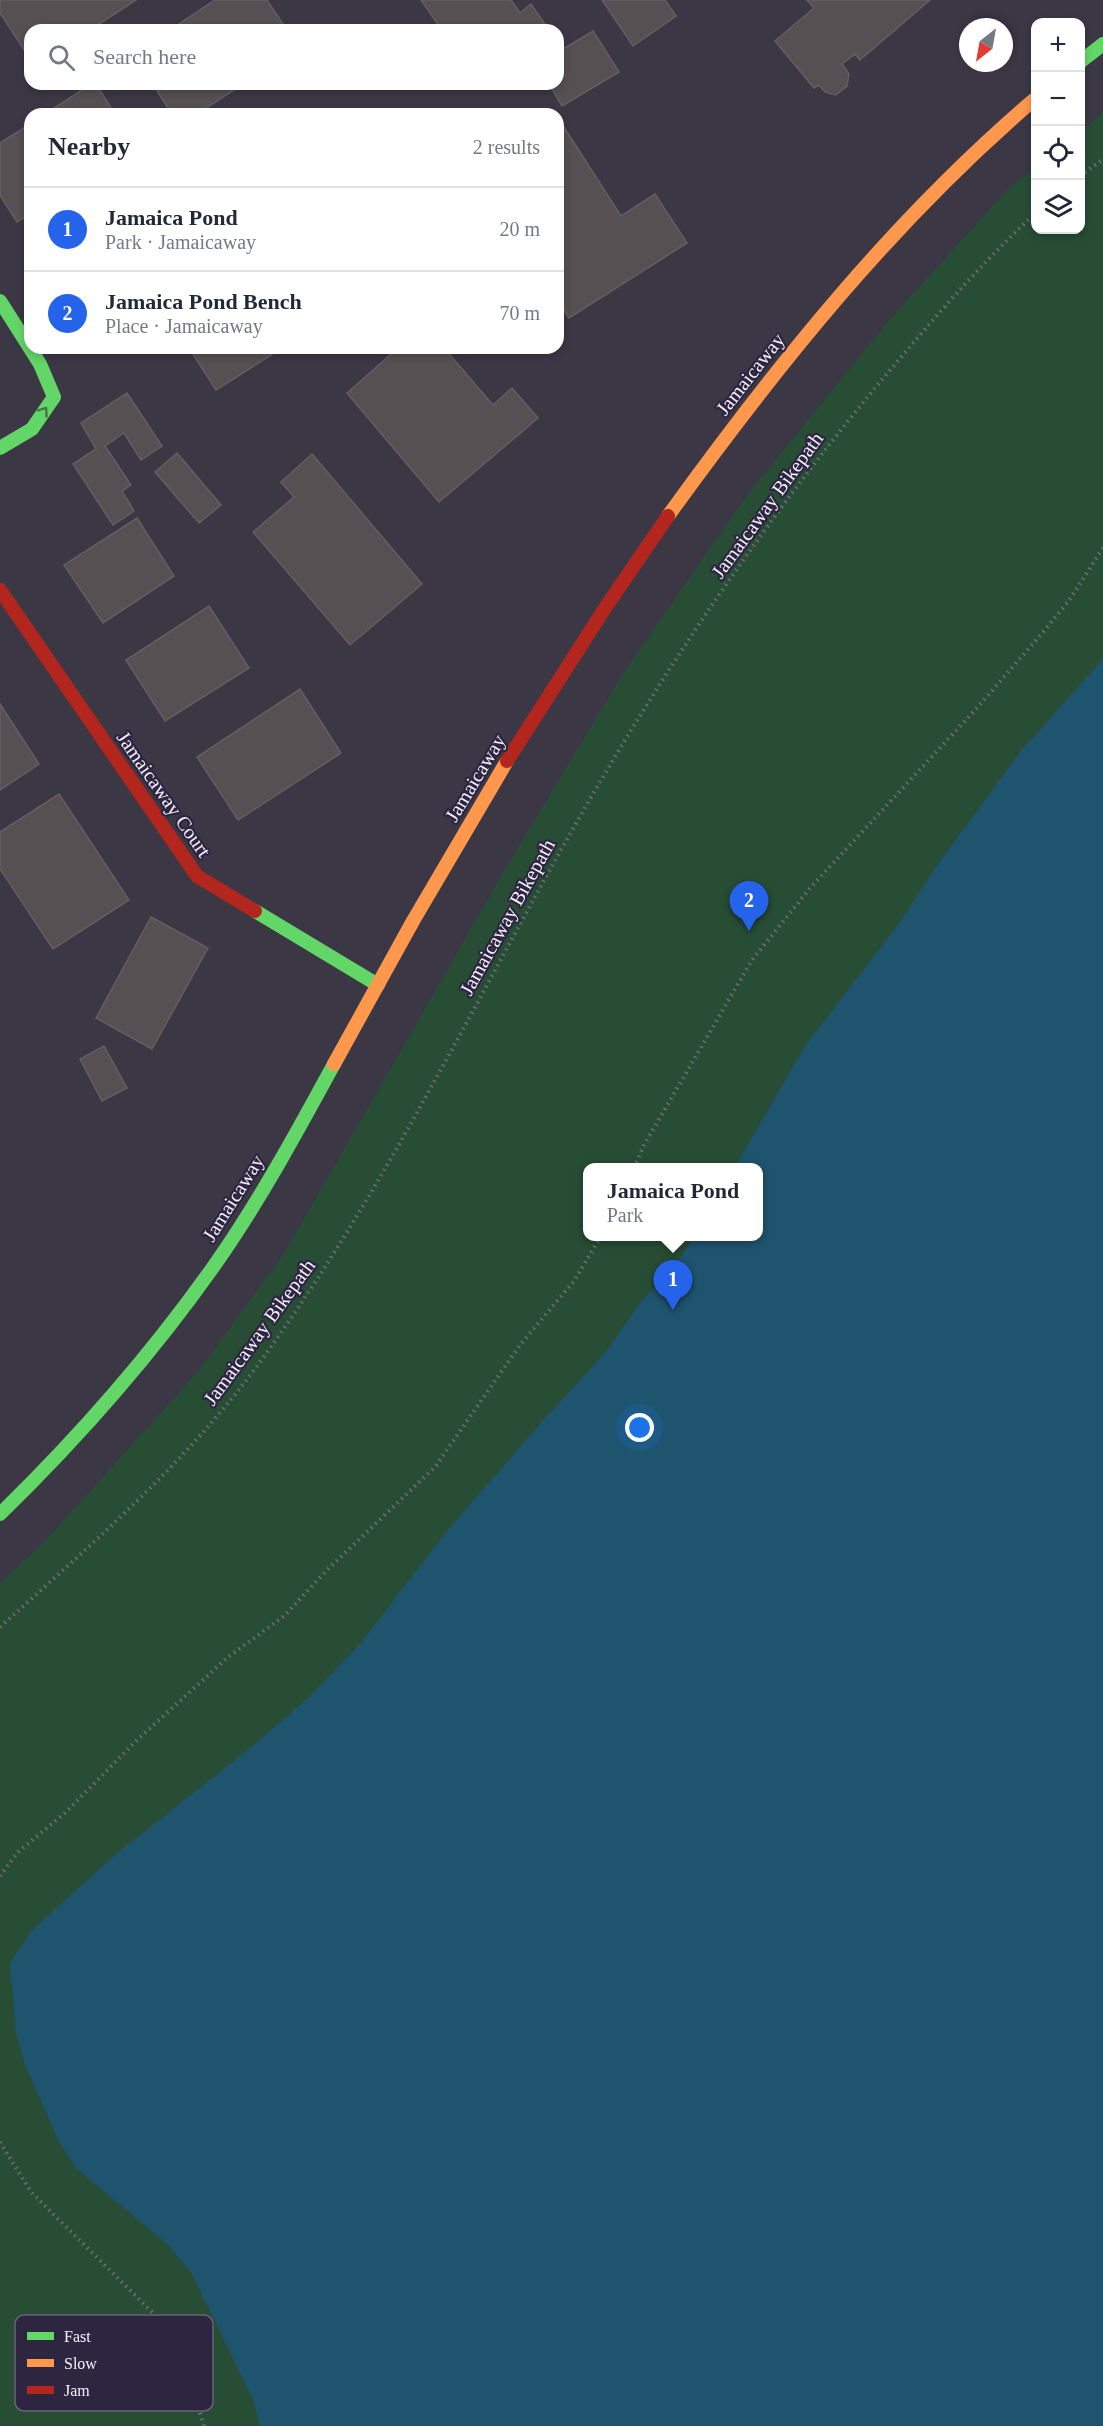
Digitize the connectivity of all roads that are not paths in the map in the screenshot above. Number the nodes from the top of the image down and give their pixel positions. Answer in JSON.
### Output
{"nodes":[{"id":1,"x":1103,"y":44,"type":"edge"},
{"id":2,"x":1085,"y":58,"type":"edge"},
{"id":3,"x":1031,"y":102,"type":"edge"},
{"id":4,"x":0,"y":300,"type":"edge"},
{"id":5,"x":24,"y":338,"type":"edge"},
{"id":6,"x":34,"y":354,"type":"edge"},
{"id":7,"x":0,"y":448,"type":"edge"},
{"id":8,"x":0,"y":590,"type":"edge"},
{"id":9,"x":378,"y":985,"type":"junction"},
{"id":10,"x":0,"y":1514,"type":"edge"}],
"edges":[{"from":1,"to":2,"type":"main road"},
{"from":3,"to":9,"type":"main road","name":"Jamaicaway"},
{"from":5,"to":4,"type":"main road","one_way":true},
{"from":7,"to":6,"type":"main road","one_way":true},
{"from":8,"to":9,"type":"main road","name":"Jamaicaway Court"},
{"from":9,"to":10,"type":"main road","name":"Jamaicaway"}]}
